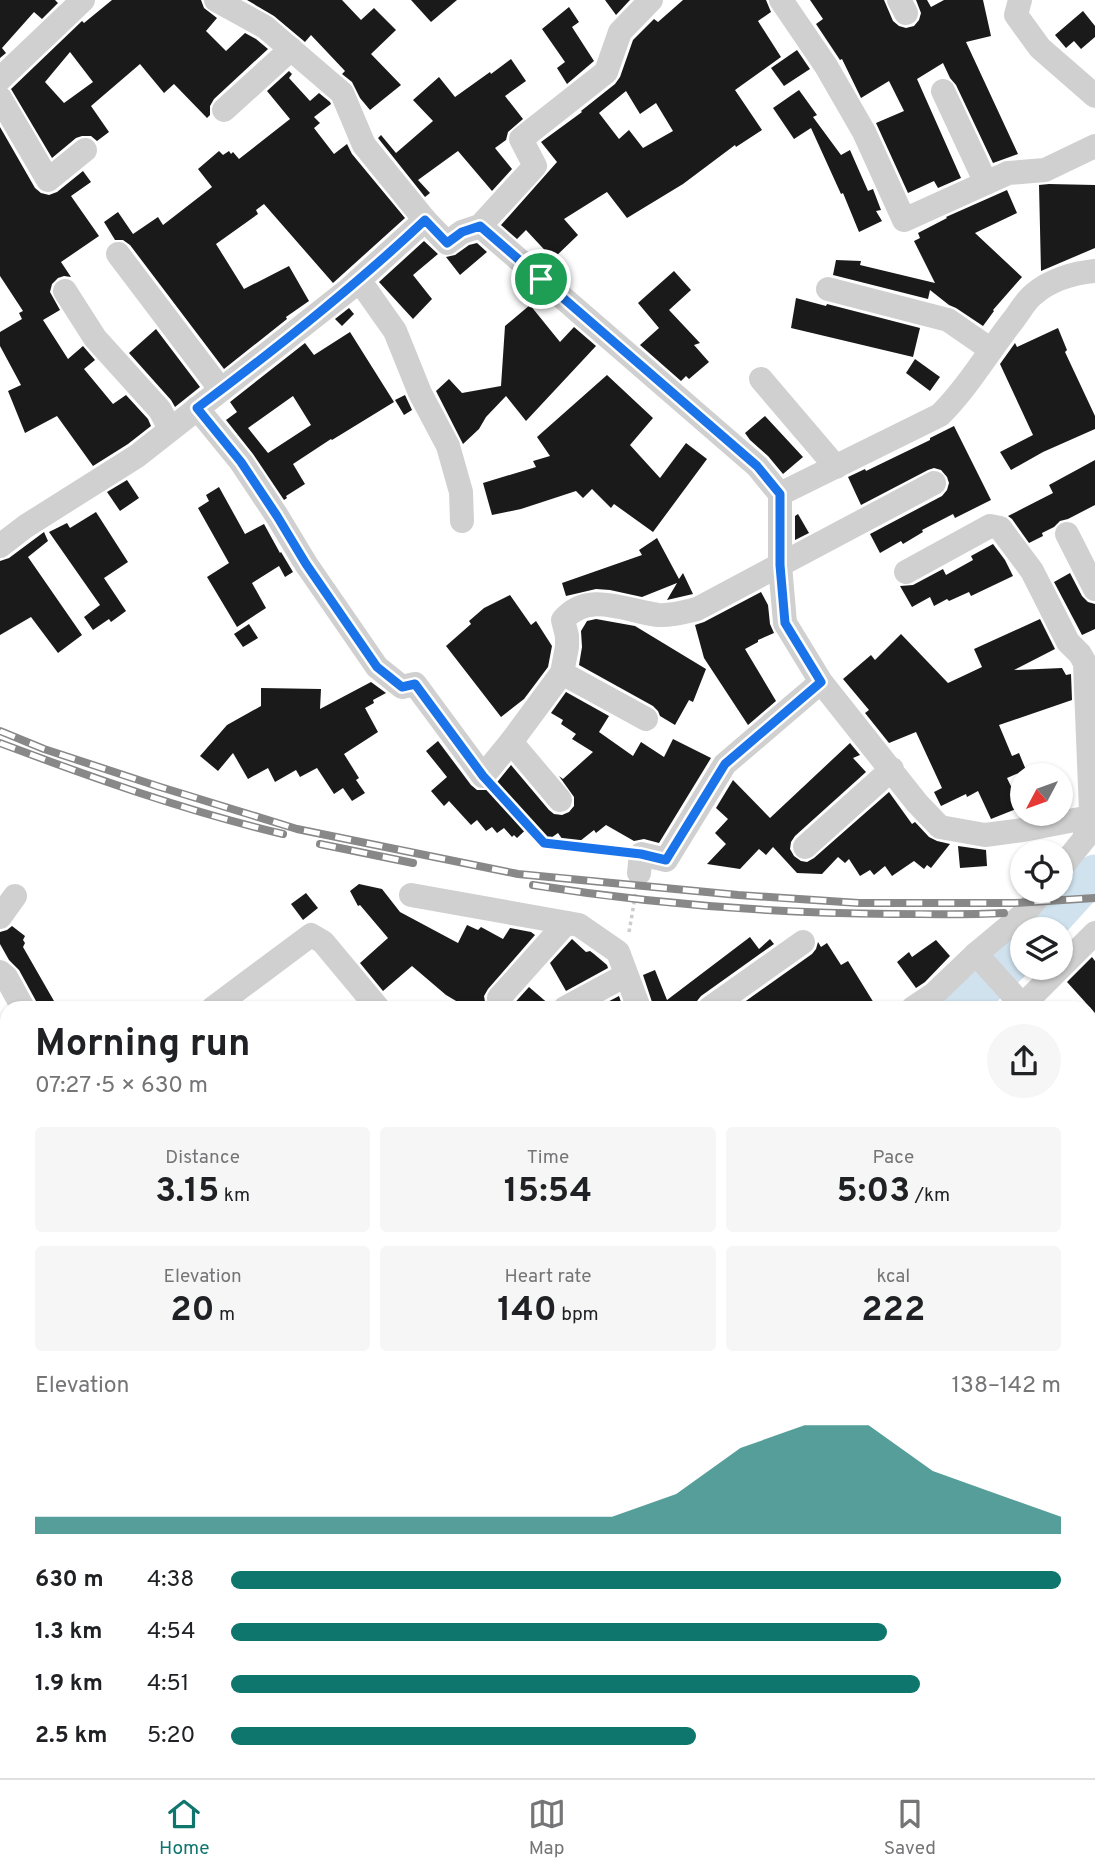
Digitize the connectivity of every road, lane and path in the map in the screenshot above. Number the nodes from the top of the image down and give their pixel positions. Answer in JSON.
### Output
{"nodes":[{"id":1,"x":83,"y":0,"type":"edge"},
{"id":2,"x":216,"y":0,"type":"edge"},
{"id":3,"x":651,"y":0,"type":"edge"},
{"id":4,"x":781,"y":0,"type":"edge"},
{"id":5,"x":1020,"y":0,"type":"edge"},
{"id":6,"x":291,"y":49,"type":"junction"},
{"id":7,"x":0,"y":79,"type":"edge"},
{"id":8,"x":943,"y":91,"type":"dead end"},
{"id":9,"x":1095,"y":96,"type":"edge"},
{"id":10,"x":0,"y":98,"type":"edge"},
{"id":11,"x":224,"y":110,"type":"dead end"},
{"id":12,"x":1095,"y":146,"type":"edge"},
{"id":13,"x":85,"y":150,"type":"dead end"},
{"id":14,"x":986,"y":183,"type":"junction"},
{"id":15,"x":425,"y":220,"type":"junction"},
{"id":16,"x":480,"y":226,"type":"junction"},
{"id":17,"x":118,"y":254,"type":"dead end"},
{"id":18,"x":1095,"y":271,"type":"edge"},
{"id":19,"x":359,"y":280,"type":"junction"},
{"id":20,"x":828,"y":289,"type":"dead end"},
{"id":21,"x":65,"y":291,"type":"dead end"},
{"id":22,"x":990,"y":349,"type":"junction"},
{"id":23,"x":761,"y":379,"type":"dead end"},
{"id":24,"x":221,"y":390,"type":"junction"},
{"id":25,"x":197,"y":408,"type":"junction"},
{"id":26,"x":170,"y":429,"type":"junction"},
{"id":27,"x":836,"y":467,"type":"junction"},
{"id":28,"x":934,"y":483,"type":"dead end"},
{"id":29,"x":780,"y":494,"type":"junction"},
{"id":30,"x":462,"y":521,"type":"dead end"},
{"id":31,"x":1067,"y":534,"type":"dead end"},
{"id":32,"x":0,"y":546,"type":"edge"},
{"id":33,"x":780,"y":565,"type":"junction"},
{"id":34,"x":905,"y":572,"type":"dead end"},
{"id":35,"x":1095,"y":589,"type":"edge"},
{"id":36,"x":1090,"y":660,"type":"edge"},
{"id":37,"x":562,"y":673,"type":"junction"},
{"id":38,"x":821,"y":682,"type":"junction"},
{"id":39,"x":646,"y":719,"type":"dead end"},
{"id":40,"x":511,"y":742,"type":"junction"},
{"id":41,"x":891,"y":769,"type":"junction"},
{"id":42,"x":483,"y":776,"type":"junction"},
{"id":43,"x":561,"y":800,"type":"dead end"},
{"id":44,"x":1092,"y":814,"type":"edge"},
{"id":45,"x":805,"y":847,"type":"dead end"},
{"id":46,"x":1073,"y":853,"type":"edge"},
{"id":47,"x":640,"y":863,"type":"junction"},
{"id":48,"x":411,"y":895,"type":"dead end"},
{"id":49,"x":15,"y":896,"type":"dead end"},
{"id":50,"x":1033,"y":903,"type":"edge"},
{"id":51,"x":0,"y":917,"type":"edge"},
{"id":52,"x":566,"y":923,"type":"junction"},
{"id":53,"x":1095,"y":933,"type":"edge"},
{"id":54,"x":803,"y":942,"type":"dead end"},
{"id":55,"x":979,"y":958,"type":"junction"},
{"id":56,"x":622,"y":964,"type":"junction"},
{"id":57,"x":0,"y":972,"type":"edge"},
{"id":58,"x":499,"y":998,"type":"dead end"},
{"id":59,"x":19,"y":1001,"type":"edge"},
{"id":60,"x":222,"y":1001,"type":"edge"},
{"id":61,"x":372,"y":1001,"type":"edge"},
{"id":62,"x":574,"y":1001,"type":"edge"},
{"id":63,"x":636,"y":1001,"type":"edge"},
{"id":64,"x":719,"y":1001,"type":"edge"},
{"id":65,"x":924,"y":1001,"type":"edge"},
{"id":66,"x":1017,"y":1001,"type":"edge"},
{"id":67,"x":1021,"y":1001,"type":"edge"}],
"edges":[{"from":1,"to":7,"type":"street"},
{"from":2,"to":6,"type":"street"},
{"from":3,"to":16,"type":"street"},
{"from":4,"to":14,"type":"street"},
{"from":5,"to":9,"type":"street"},
{"from":6,"to":11,"type":"street"},
{"from":6,"to":15,"type":"street"},
{"from":8,"to":14,"type":"street"},
{"from":10,"to":13,"type":"street"},
{"from":12,"to":14,"type":"street"},
{"from":15,"to":16,"type":"street"},
{"from":15,"to":19,"type":"street"},
{"from":16,"to":29,"type":"street"},
{"from":17,"to":24,"type":"street"},
{"from":18,"to":22,"type":"street"},
{"from":19,"to":24,"type":"street"},
{"from":19,"to":30,"type":"street"},
{"from":20,"to":22,"type":"street"},
{"from":21,"to":26,"type":"street"},
{"from":22,"to":27,"type":"street"},
{"from":23,"to":27,"type":"street"},
{"from":24,"to":25,"type":"street"},
{"from":25,"to":26,"type":"street"},
{"from":25,"to":42,"type":"street"},
{"from":26,"to":32,"type":"street"},
{"from":27,"to":29,"type":"street"},
{"from":28,"to":33,"type":"street"},
{"from":29,"to":33,"type":"street"},
{"from":31,"to":35,"type":"street"},
{"from":33,"to":37,"type":"street"},
{"from":33,"to":38,"type":"street"},
{"from":34,"to":36,"type":"street"},
{"from":36,"to":44,"type":"street"},
{"from":37,"to":39,"type":"street"},
{"from":37,"to":40,"type":"street"},
{"from":38,"to":41,"type":"street"},
{"from":38,"to":47,"type":"street"},
{"from":40,"to":42,"type":"street"},
{"from":40,"to":43,"type":"street"},
{"from":41,"to":44,"type":"street"},
{"from":41,"to":45,"type":"street"},
{"from":42,"to":47,"type":"path"},
{"from":44,"to":46,"type":"street"},
{"from":47,"to":56,"type":"path"},
{"from":48,"to":52,"type":"street"},
{"from":49,"to":51,"type":"street"},
{"from":50,"to":55,"type":"street"},
{"from":52,"to":56,"type":"street"},
{"from":52,"to":58,"type":"street"},
{"from":53,"to":67,"type":"street"},
{"from":54,"to":64,"type":"street"},
{"from":55,"to":65,"type":"street"},
{"from":55,"to":66,"type":"street"},
{"from":56,"to":62,"type":"street"},
{"from":56,"to":63,"type":"street"},
{"from":57,"to":59,"type":"street"},
{"from":60,"to":61,"type":"street"}]}
